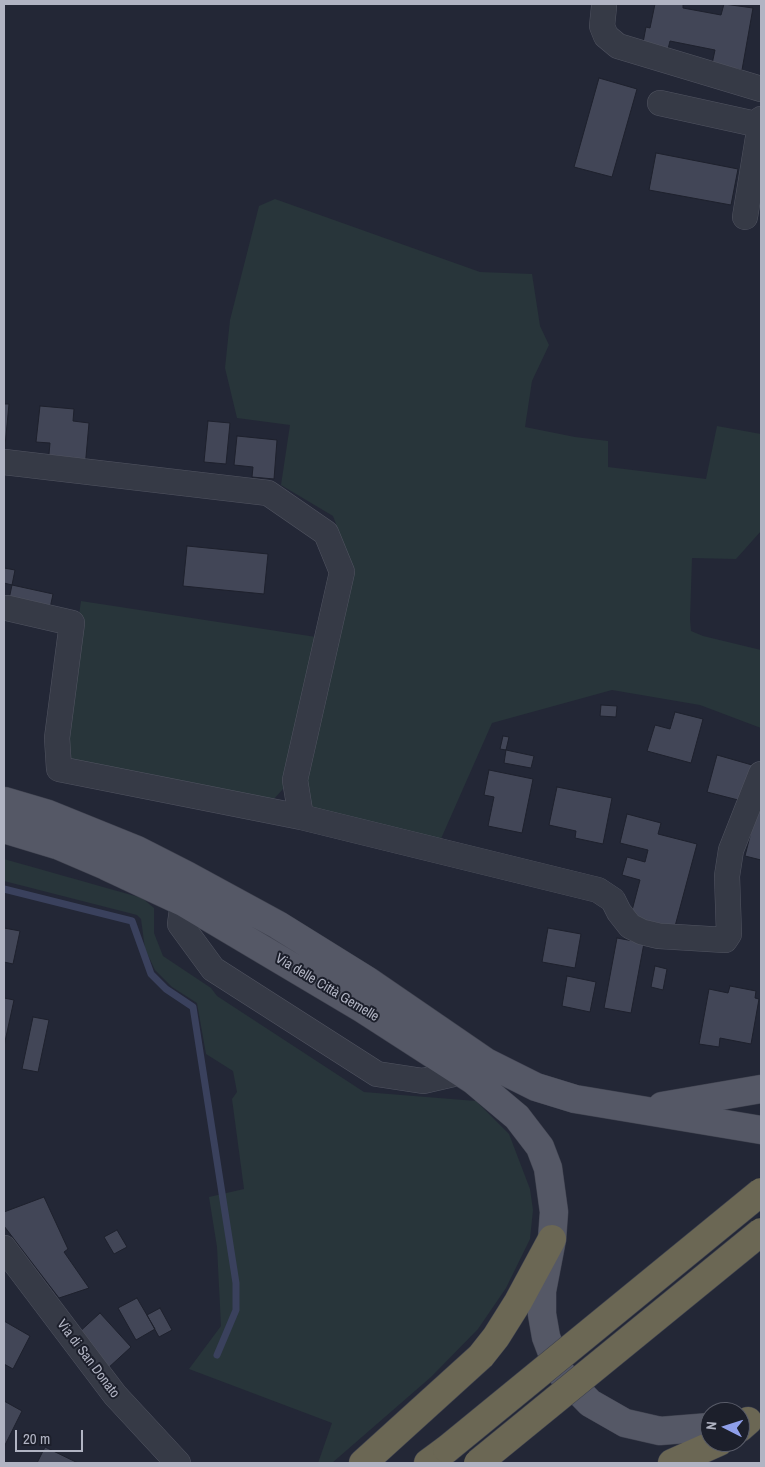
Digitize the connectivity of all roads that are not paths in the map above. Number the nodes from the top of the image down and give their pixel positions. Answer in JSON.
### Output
{"nodes":[{"id":1,"x":604,"y":7,"type":"dead end"},
{"id":2,"x":761,"y":89,"type":"edge"},
{"id":3,"x":660,"y":103,"type":"dead end"},
{"id":4,"x":761,"y":122,"type":"edge"},
{"id":5,"x":745,"y":217,"type":"dead end"},
{"id":6,"x":4,"y":462,"type":"edge"},
{"id":7,"x":6,"y":608,"type":"dead end"},
{"id":8,"x":761,"y":774,"type":"edge"},
{"id":9,"x":4,"y":802,"type":"edge"},
{"id":10,"x":301,"y":817,"type":"junction"},
{"id":11,"x":4,"y":829,"type":"edge"},
{"id":12,"x":183,"y":902,"type":"junction"},
{"id":13,"x":462,"y":1072,"type":"junction"},
{"id":14,"x":761,"y":1089,"type":"edge"},
{"id":15,"x":636,"y":1111,"type":"junction"},
{"id":16,"x":761,"y":1130,"type":"edge"},
{"id":17,"x":761,"y":1192,"type":"edge"},
{"id":18,"x":761,"y":1232,"type":"edge"},
{"id":19,"x":552,"y":1239,"type":"junction"},
{"id":20,"x":4,"y":1248,"type":"edge"},
{"id":21,"x":700,"y":1428,"type":"edge"},
{"id":22,"x":700,"y":1450,"type":"edge"},
{"id":23,"x":438,"y":1456,"type":"edge"},
{"id":24,"x":178,"y":1463,"type":"edge"},
{"id":25,"x":363,"y":1463,"type":"edge"},
{"id":26,"x":478,"y":1463,"type":"edge"},
{"id":27,"x":672,"y":1463,"type":"edge"}],
"edges":[{"from":1,"to":2,"type":"street"},
{"from":3,"to":4,"type":"street"},
{"from":4,"to":5,"type":"street"},
{"from":6,"to":10,"type":"street"},
{"from":7,"to":10,"type":"street"},
{"from":8,"to":10,"type":"street"},
{"from":9,"to":15,"type":"main road","name":"Via delle Città Gemelle"},
{"from":11,"to":12,"type":"main road","name":"Via delle Città Gemelle"},
{"from":12,"to":13,"type":"main road","name":"Via delle Città Gemelle"},
{"from":12,"to":13,"type":"street"},
{"from":13,"to":19,"type":"main road","name":"Via delle Città Gemelle"},
{"from":14,"to":15,"type":"main road"},
{"from":15,"to":16,"type":"main road","name":"Via delle Città Gemelle"},
{"from":17,"to":23,"type":"highway","bridge":true},
{"from":18,"to":26,"type":"highway","bridge":true},
{"from":19,"to":21,"type":"main road","name":"Via delle Città Gemelle"},
{"from":19,"to":25,"type":"highway"},
{"from":20,"to":24,"type":"street","name":"Via di San Donato"},
{"from":22,"to":27,"type":"highway"}]}
